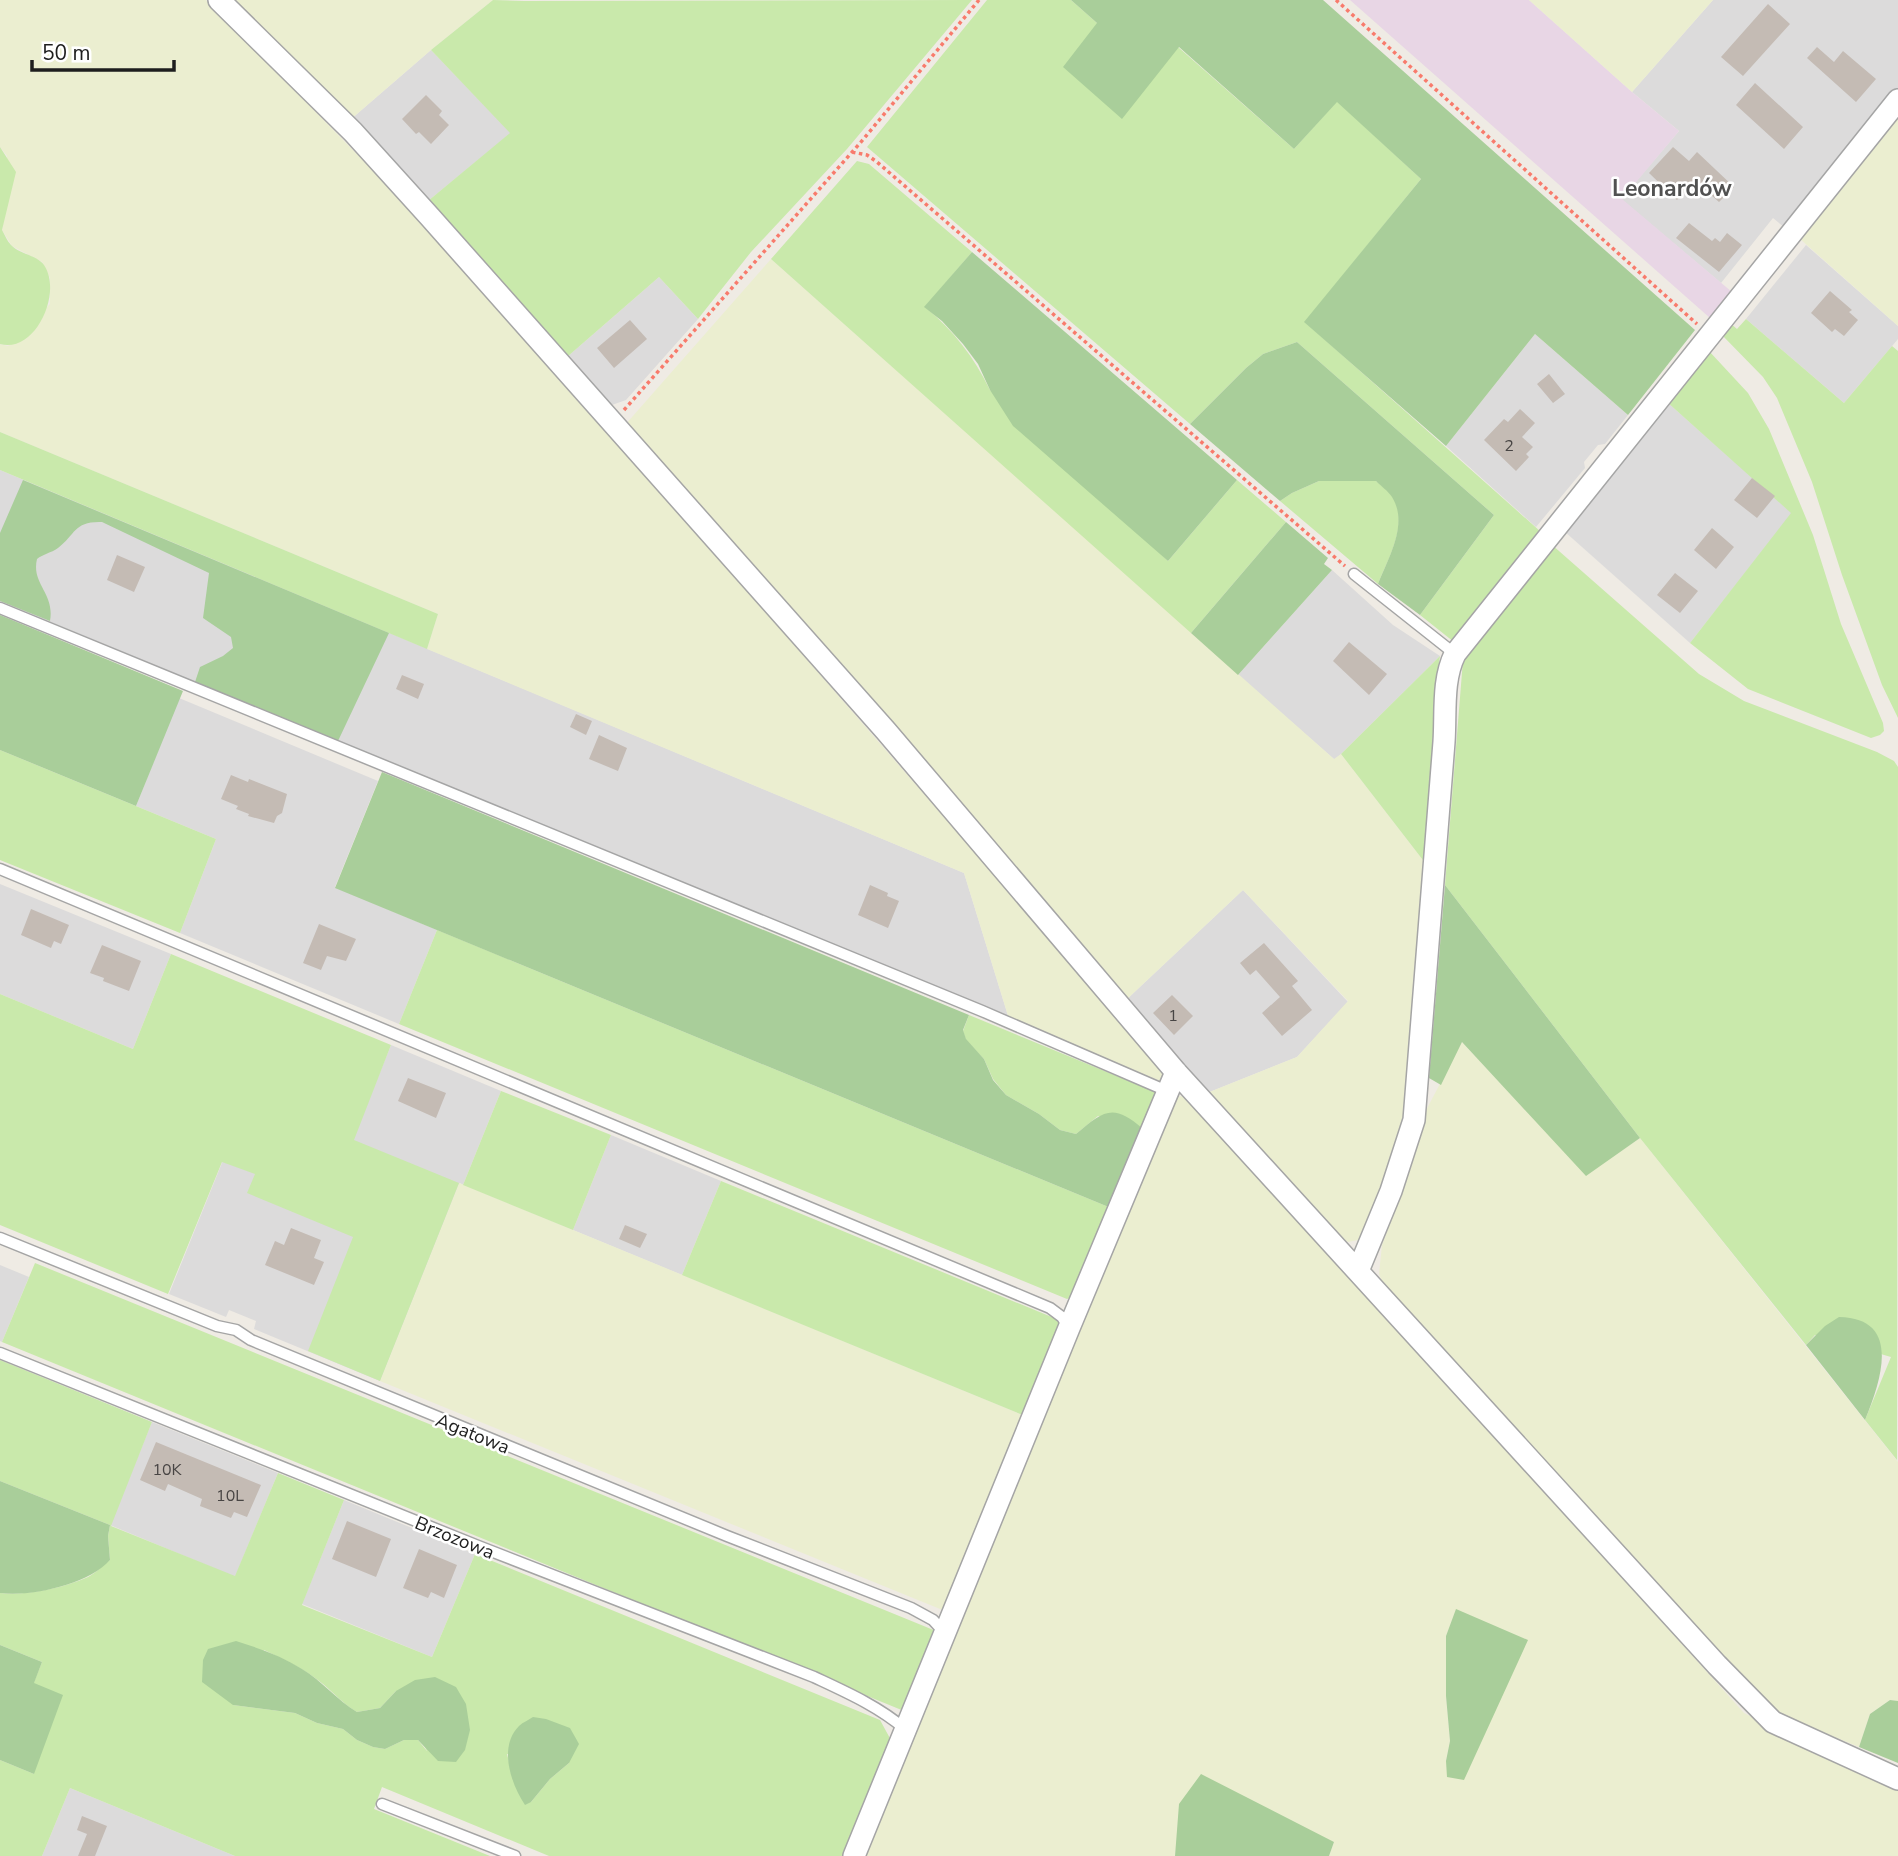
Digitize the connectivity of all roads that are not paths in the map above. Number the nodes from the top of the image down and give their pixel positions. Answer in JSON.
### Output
{"nodes":[{"id":1,"x":219,"y":0,"type":"edge"},
{"id":2,"x":1898,"y":100,"type":"edge"},
{"id":3,"x":1354,"y":574,"type":"road end"},
{"id":4,"x":0,"y":608,"type":"edge"},
{"id":5,"x":1455,"y":654,"type":"junction"},
{"id":6,"x":0,"y":869,"type":"edge"},
{"id":7,"x":1171,"y":1082,"type":"junction"},
{"id":8,"x":0,"y":1238,"type":"edge"},
{"id":9,"x":1358,"y":1271,"type":"junction"},
{"id":10,"x":1069,"y":1328,"type":"junction"},
{"id":11,"x":0,"y":1353,"type":"edge"},
{"id":12,"x":944,"y":1632,"type":"junction"},
{"id":13,"x":905,"y":1729,"type":"junction"},
{"id":14,"x":1898,"y":1779,"type":"edge"},
{"id":15,"x":382,"y":1804,"type":"dead end"},
{"id":16,"x":515,"y":1856,"type":"edge"},
{"id":17,"x":853,"y":1856,"type":"edge"}],
"edges":[{"from":1,"to":7,"type":"street"},
{"from":2,"to":5,"type":"street"},
{"from":3,"to":5,"type":"lane"},
{"from":4,"to":7,"type":"lane"},
{"from":5,"to":9,"type":"street"},
{"from":6,"to":10,"type":"lane"},
{"from":7,"to":9,"type":"street"},
{"from":7,"to":10,"type":"street"},
{"from":8,"to":12,"type":"lane","name":"Agatowa"},
{"from":9,"to":14,"type":"street"},
{"from":10,"to":12,"type":"street"},
{"from":11,"to":13,"type":"lane","name":"Brzozowa"},
{"from":12,"to":13,"type":"street"},
{"from":13,"to":17,"type":"street"},
{"from":15,"to":16,"type":"lane"}]}
